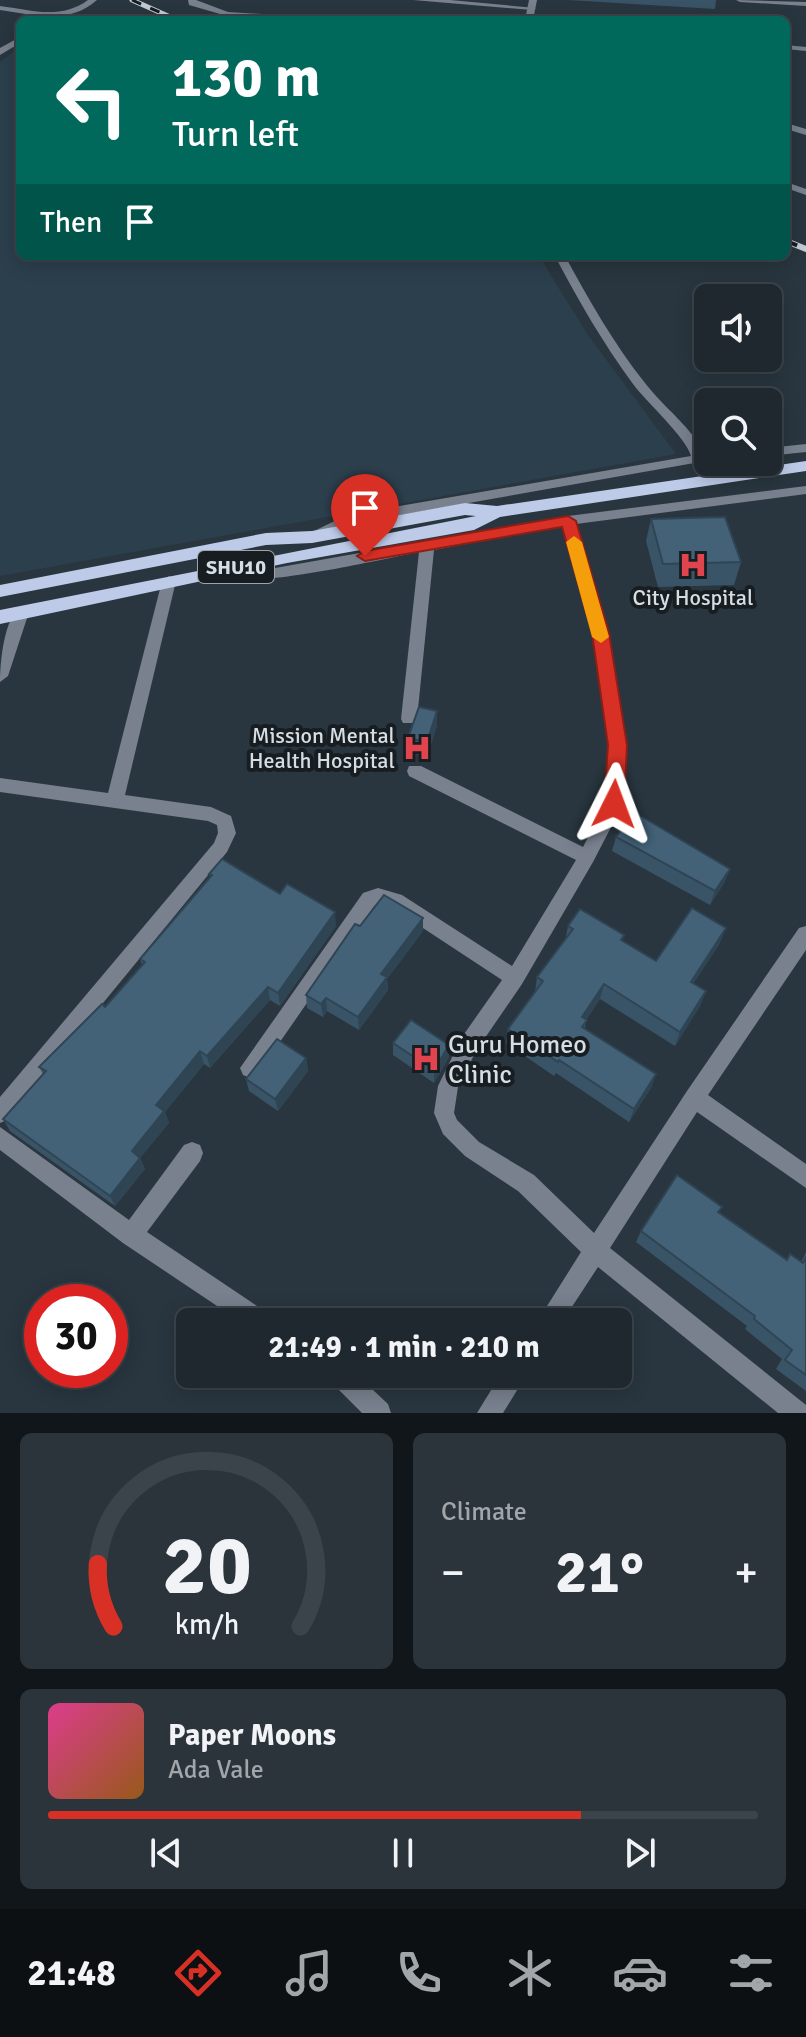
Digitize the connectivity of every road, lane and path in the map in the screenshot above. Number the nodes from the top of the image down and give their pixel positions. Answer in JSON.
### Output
{"nodes":[{"id":1,"x":93,"y":0,"type":"edge"},
{"id":2,"x":192,"y":0,"type":"edge"},
{"id":3,"x":417,"y":0,"type":"edge"},
{"id":4,"x":740,"y":0,"type":"edge"},
{"id":5,"x":532,"y":4,"type":"edge"},
{"id":6,"x":806,"y":4,"type":"edge"},
{"id":7,"x":0,"y":8,"type":"edge"},
{"id":8,"x":743,"y":10,"type":"dead end"},
{"id":9,"x":806,"y":14,"type":"edge"},
{"id":10,"x":50,"y":16,"type":"edge"},
{"id":11,"x":67,"y":16,"type":"edge"},
{"id":12,"x":261,"y":16,"type":"edge"},
{"id":13,"x":562,"y":260,"type":"edge"},
{"id":14,"x":694,"y":446,"type":"edge"},
{"id":15,"x":806,"y":448,"type":"edge"},
{"id":16,"x":782,"y":451,"type":"edge"},
{"id":17,"x":694,"y":460,"type":"edge"},
{"id":18,"x":806,"y":466,"type":"edge"},
{"id":19,"x":806,"y":490,"type":"edge"},
{"id":20,"x":497,"y":512,"type":"junction"},
{"id":21,"x":568,"y":521,"type":"junction"},
{"id":22,"x":312,"y":537,"type":"junction"},
{"id":23,"x":427,"y":545,"type":"junction"},
{"id":24,"x":209,"y":573,"type":"junction"},
{"id":25,"x":169,"y":581,"type":"junction"},
{"id":26,"x":0,"y":591,"type":"edge"},
{"id":27,"x":22,"y":612,"type":"junction"},
{"id":28,"x":0,"y":617,"type":"edge"},
{"id":29,"x":0,"y":676,"type":"edge"},
{"id":30,"x":409,"y":719,"type":"dead end"},
{"id":31,"x":415,"y":771,"type":"dead end"},
{"id":32,"x":0,"y":785,"type":"edge"},
{"id":33,"x":115,"y":801,"type":"junction"},
{"id":34,"x":587,"y":857,"type":"junction"},
{"id":35,"x":806,"y":934,"type":"edge"},
{"id":36,"x":515,"y":978,"type":"junction"},
{"id":37,"x":250,"y":1068,"type":"edge"},
{"id":38,"x":694,"y":1098,"type":"junction"},
{"id":39,"x":0,"y":1113,"type":"edge"},
{"id":40,"x":0,"y":1137,"type":"edge"},
{"id":41,"x":192,"y":1153,"type":"dead end"},
{"id":42,"x":806,"y":1177,"type":"edge"},
{"id":43,"x":131,"y":1235,"type":"junction"},
{"id":44,"x":596,"y":1251,"type":"junction"},
{"id":45,"x":240,"y":1308,"type":"edge"},
{"id":46,"x":558,"y":1308,"type":"edge"},
{"id":47,"x":353,"y":1388,"type":"edge"},
{"id":48,"x":506,"y":1388,"type":"edge"},
{"id":49,"x":379,"y":1413,"type":"edge"},
{"id":50,"x":489,"y":1413,"type":"edge"},
{"id":51,"x":797,"y":1413,"type":"edge"}],
"edges":[{"from":1,"to":11,"type":"street"},
{"from":2,"to":12,"type":"street"},
{"from":3,"to":5,"type":"street"},
{"from":4,"to":6,"type":"street"},
{"from":7,"to":10,"type":"street"},
{"from":8,"to":9,"type":"street"},
{"from":13,"to":14,"type":"street"},
{"from":15,"to":16,"type":"street"},
{"from":17,"to":22,"type":"street"},
{"from":18,"to":20,"type":"main road","number":"SHU10"},
{"from":19,"to":21,"type":"street"},
{"from":20,"to":22,"type":"main road","number":"SHU10"},
{"from":20,"to":24,"type":"main road","number":"SHU10"},
{"from":21,"to":23,"type":"street"},
{"from":21,"to":34,"type":"street"},
{"from":22,"to":26,"type":"main road","number":"SHU10"},
{"from":23,"to":24,"type":"street"},
{"from":23,"to":30,"type":"street"},
{"from":24,"to":25,"type":"main road","number":"SHU10"},
{"from":25,"to":27,"type":"main road","number":"SHU10"},
{"from":25,"to":33,"type":"street"},
{"from":27,"to":28,"type":"main road","number":"SHU10"},
{"from":27,"to":29,"type":"street"},
{"from":31,"to":34,"type":"street"},
{"from":32,"to":33,"type":"street"},
{"from":33,"to":39,"type":"street"},
{"from":34,"to":36,"type":"street"},
{"from":35,"to":38,"type":"street"},
{"from":36,"to":37,"type":"street"},
{"from":36,"to":44,"type":"street"},
{"from":38,"to":42,"type":"street"},
{"from":38,"to":44,"type":"street"},
{"from":40,"to":43,"type":"street"},
{"from":41,"to":43,"type":"street"},
{"from":43,"to":45,"type":"street"},
{"from":44,"to":46,"type":"street"},
{"from":44,"to":51,"type":"street"},
{"from":47,"to":49,"type":"street"},
{"from":48,"to":50,"type":"street"}]}
